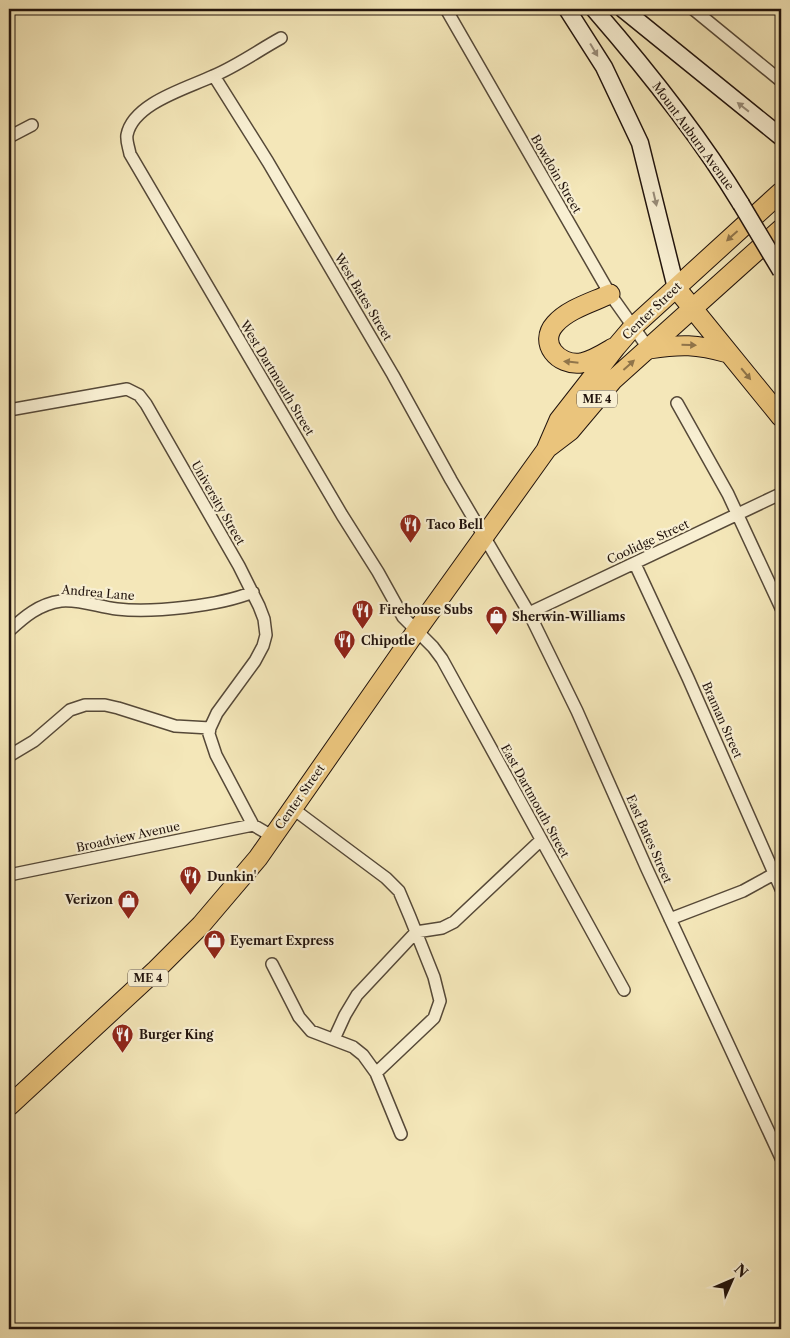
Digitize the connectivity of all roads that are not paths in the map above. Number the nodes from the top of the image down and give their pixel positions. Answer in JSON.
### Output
{"nodes":[{"id":1,"x":446,"y":9,"type":"edge"},
{"id":2,"x":567,"y":9,"type":"edge"},
{"id":3,"x":594,"y":9,"type":"edge"},
{"id":4,"x":624,"y":9,"type":"edge"},
{"id":5,"x":694,"y":9,"type":"edge"},
{"id":6,"x":281,"y":38,"type":"dead end"},
{"id":7,"x":214,"y":76,"type":"junction"},
{"id":8,"x":781,"y":81,"type":"edge"},
{"id":9,"x":32,"y":125,"type":"dead end"},
{"id":10,"x":9,"y":137,"type":"edge"},
{"id":11,"x":781,"y":137,"type":"edge"},
{"id":12,"x":781,"y":192,"type":"edge"},
{"id":13,"x":781,"y":229,"type":"edge"},
{"id":14,"x":781,"y":271,"type":"edge"},
{"id":15,"x":676,"y":288,"type":"junction"},
{"id":16,"x":610,"y":294,"type":"junction"},
{"id":17,"x":694,"y":309,"type":"junction"},
{"id":18,"x":633,"y":327,"type":"junction"},
{"id":19,"x":616,"y":347,"type":"junction"},
{"id":20,"x":649,"y":349,"type":"junction"},
{"id":21,"x":728,"y":353,"type":"junction"},
{"id":22,"x":677,"y":403,"type":"dead end"},
{"id":23,"x":9,"y":410,"type":"edge"},
{"id":24,"x":781,"y":417,"type":"edge"},
{"id":25,"x":546,"y":450,"type":"junction"},
{"id":26,"x":778,"y":495,"type":"dead end"},
{"id":27,"x":737,"y":515,"type":"junction"},
{"id":28,"x":484,"y":535,"type":"junction"},
{"id":29,"x":635,"y":564,"type":"junction"},
{"id":30,"x":253,"y":592,"type":"junction"},
{"id":31,"x":781,"y":608,"type":"edge"},
{"id":32,"x":529,"y":613,"type":"junction"},
{"id":33,"x":417,"y":630,"type":"junction"},
{"id":34,"x":9,"y":631,"type":"edge"},
{"id":35,"x":210,"y":728,"type":"junction"},
{"id":36,"x":9,"y":756,"type":"edge"},
{"id":37,"x":292,"y":808,"type":"junction"},
{"id":38,"x":254,"y":825,"type":"junction"},
{"id":39,"x":272,"y":836,"type":"junction"},
{"id":40,"x":541,"y":840,"type":"junction"},
{"id":41,"x":774,"y":874,"type":"junction"},
{"id":42,"x":9,"y":875,"type":"edge"},
{"id":43,"x":781,"y":889,"type":"edge"},
{"id":44,"x":670,"y":919,"type":"junction"},
{"id":45,"x":416,"y":932,"type":"junction"},
{"id":46,"x":272,"y":964,"type":"dead end"},
{"id":47,"x":624,"y":990,"type":"dead end"},
{"id":48,"x":334,"y":1039,"type":"junction"},
{"id":49,"x":376,"y":1073,"type":"junction"},
{"id":50,"x":9,"y":1106,"type":"edge"},
{"id":51,"x":401,"y":1134,"type":"dead end"},
{"id":52,"x":781,"y":1158,"type":"edge"}],
"edges":[{"from":1,"to":16,"type":"street","name":"Bowdoin Street"},
{"from":2,"to":15,"type":"main road","one_way":true},
{"from":3,"to":14,"type":"main road","name":"Mount Auburn Avenue","bridge":true},
{"from":11,"to":4,"type":"main road","one_way":true},
{"from":5,"to":8,"type":"street"},
{"from":6,"to":7,"type":"street"},
{"from":7,"to":28,"type":"street","name":"West Bates Street"},
{"from":7,"to":33,"type":"street","name":"West Dartmouth Street"},
{"from":9,"to":10,"type":"street"},
{"from":12,"to":15,"type":"main road","name":"Center Street","number":"ME 4","one_way":true},
{"from":13,"to":17,"type":"main road","name":"Center Street","number":"ME 4"},
{"from":15,"to":17,"type":"main road"},
{"from":15,"to":18,"type":"main road","name":"Center Street","number":"ME 4"},
{"from":16,"to":18,"type":"street","name":"Bowdoin Street"},
{"from":19,"to":16,"type":"main road","one_way":true},
{"from":17,"to":20,"type":"main road","name":"Center Street","number":"ME 4"},
{"from":17,"to":21,"type":"main road"},
{"from":18,"to":19,"type":"main road","name":"Center Street","number":"ME 4"},
{"from":18,"to":20,"type":"street","name":"Bowdoin Street"},
{"from":19,"to":25,"type":"main road","name":"Center Street","number":"ME 4"},
{"from":20,"to":21,"type":"main road","one_way":true},
{"from":25,"to":20,"type":"main road","name":"Center Street","number":"ME 4","one_way":true},
{"from":21,"to":24,"type":"main road","one_way":true},
{"from":22,"to":27,"type":"street"},
{"from":23,"to":30,"type":"street","name":"University Street"},
{"from":25,"to":28,"type":"main road","name":"Center Street","number":"ME 4"},
{"from":26,"to":27,"type":"street","name":"Coolidge Street"},
{"from":27,"to":29,"type":"street","name":"Coolidge Street"},
{"from":27,"to":31,"type":"street"},
{"from":28,"to":32,"type":"street","name":"East Bates Street"},
{"from":28,"to":33,"type":"main road","name":"Center Street","number":"ME 4"},
{"from":29,"to":32,"type":"street","name":"Coolidge Street"},
{"from":29,"to":41,"type":"street","name":"Braman Street"},
{"from":30,"to":34,"type":"street","name":"Andrea Lane"},
{"from":30,"to":35,"type":"street","name":"University Street"},
{"from":32,"to":44,"type":"street","name":"East Bates Street"},
{"from":33,"to":37,"type":"main road","name":"Center Street","number":"ME 4"},
{"from":33,"to":40,"type":"street","name":"East Dartmouth Street"},
{"from":35,"to":36,"type":"street"},
{"from":35,"to":38,"type":"street"},
{"from":37,"to":39,"type":"main road","name":"Center Street","number":"ME 4"},
{"from":37,"to":45,"type":"street"},
{"from":38,"to":39,"type":"street"},
{"from":38,"to":42,"type":"street","name":"Broadview Avenue"},
{"from":39,"to":50,"type":"main road","name":"Center Street","number":"ME 4"},
{"from":40,"to":45,"type":"street"},
{"from":40,"to":47,"type":"street","name":"East Dartmouth Street"},
{"from":41,"to":43,"type":"street","name":"Braman Street"},
{"from":41,"to":44,"type":"street"},
{"from":44,"to":52,"type":"street","name":"East Bates Street"},
{"from":45,"to":48,"type":"street"},
{"from":45,"to":49,"type":"street"},
{"from":46,"to":48,"type":"street"},
{"from":48,"to":49,"type":"street"},
{"from":49,"to":51,"type":"street"}]}
